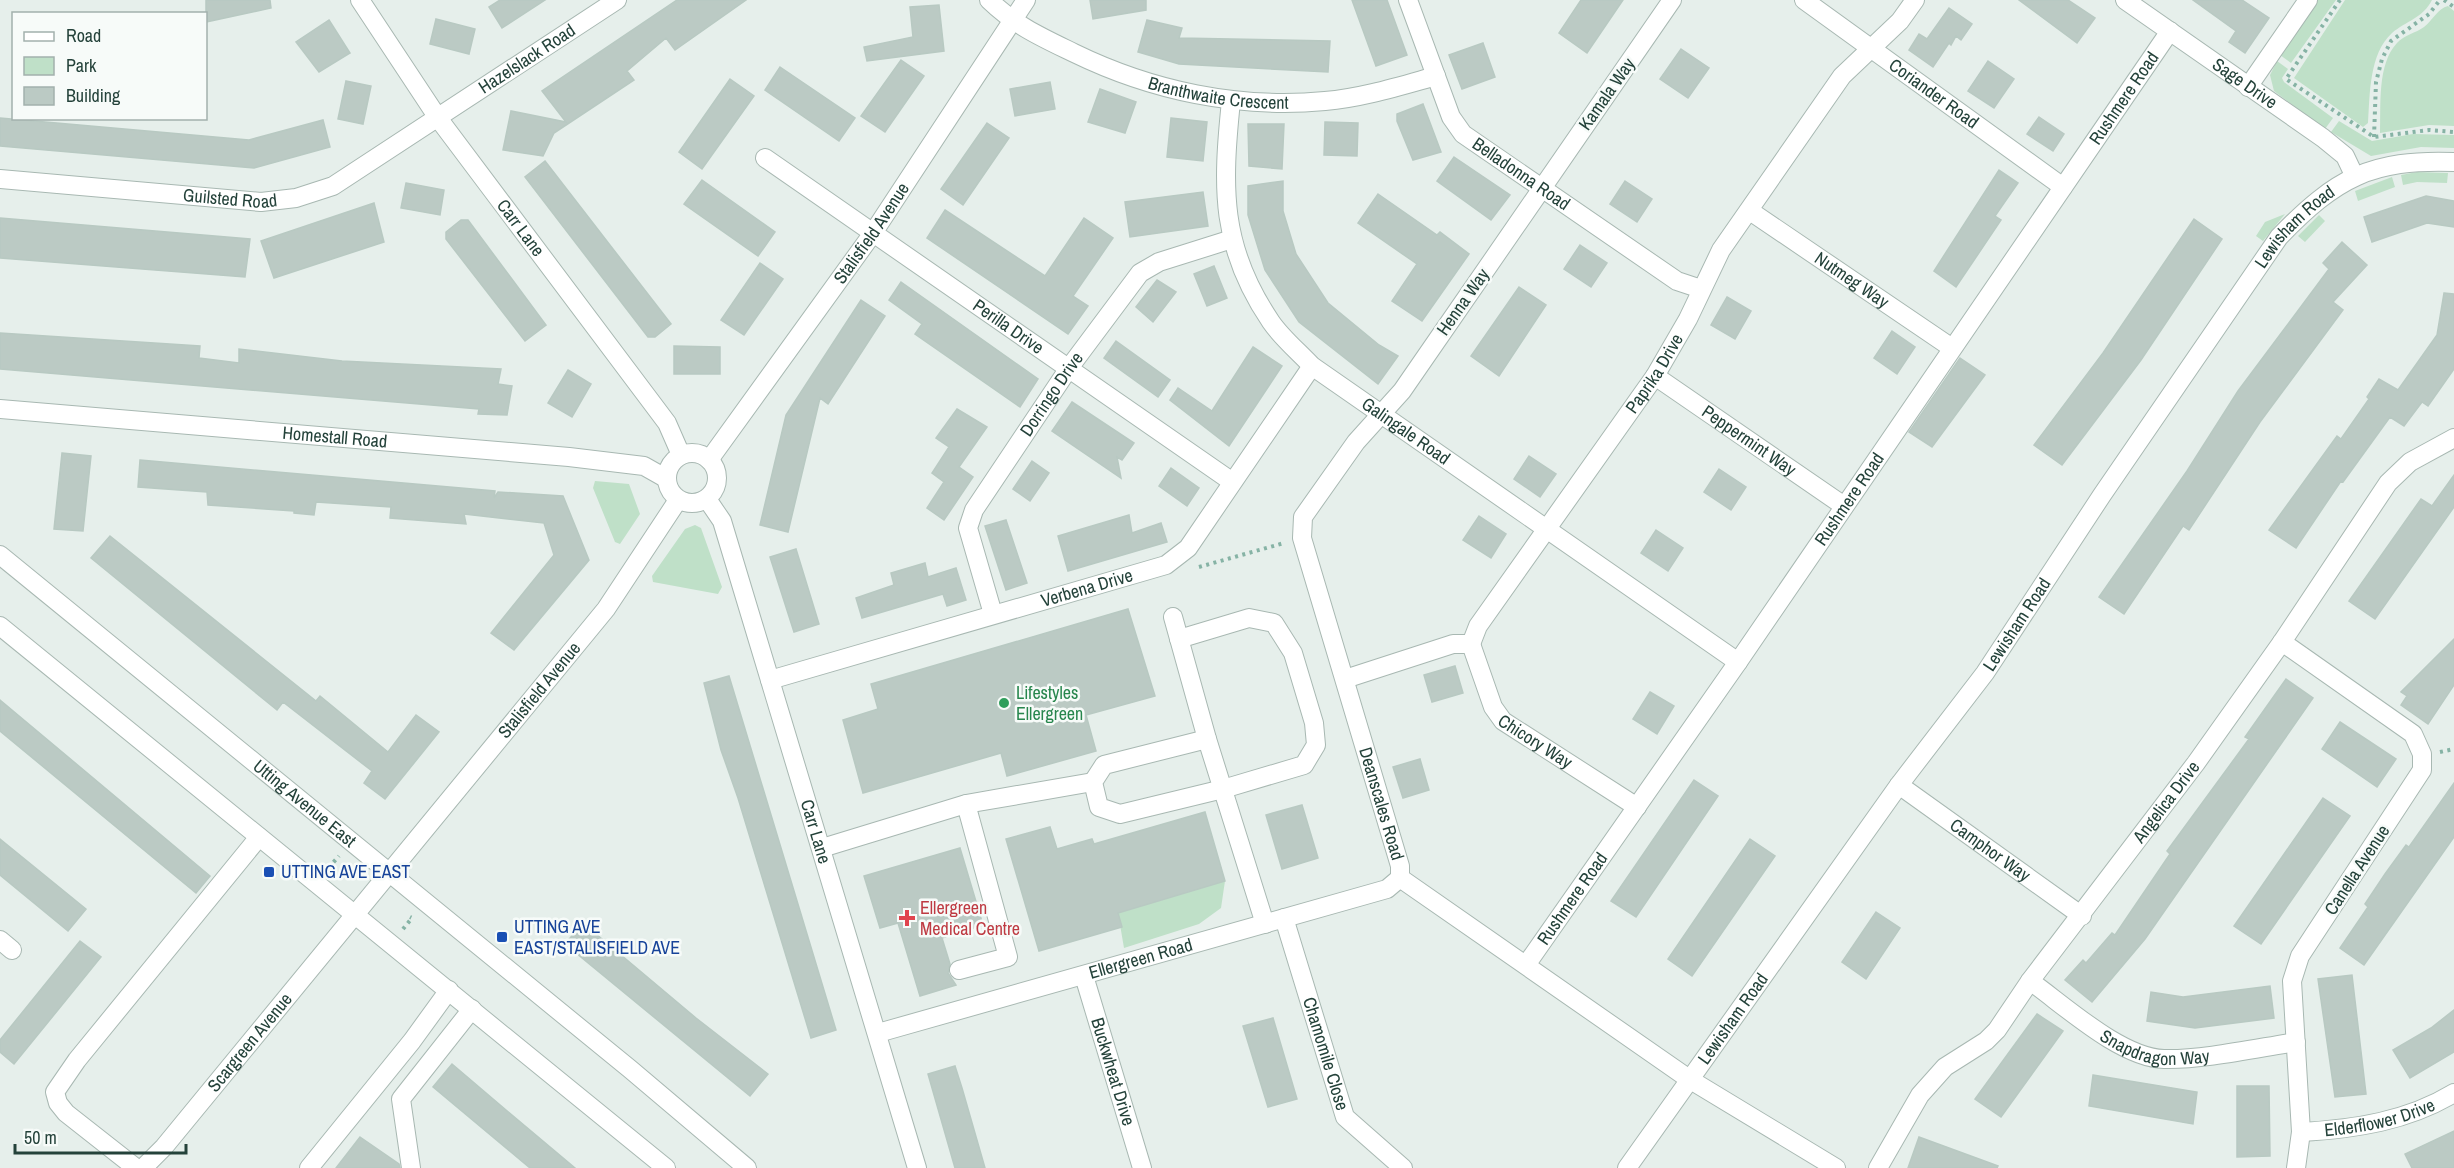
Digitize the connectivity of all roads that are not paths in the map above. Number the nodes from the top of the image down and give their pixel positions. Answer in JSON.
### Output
{"nodes":[{"id":1,"x":360,"y":0,"type":"edge"},
{"id":2,"x":616,"y":0,"type":"edge"},
{"id":3,"x":989,"y":0,"type":"edge"},
{"id":4,"x":1026,"y":0,"type":"edge"},
{"id":5,"x":1408,"y":0,"type":"edge"},
{"id":6,"x":1672,"y":0,"type":"edge"},
{"id":7,"x":1804,"y":0,"type":"edge"},
{"id":8,"x":1915,"y":0,"type":"edge"},
{"id":9,"x":2125,"y":0,"type":"edge"},
{"id":10,"x":2308,"y":0,"type":"edge"},
{"id":11,"x":1011,"y":21,"type":"junction"},
{"id":12,"x":2170,"y":31,"type":"junction"},
{"id":13,"x":1873,"y":49,"type":"junction"},
{"id":14,"x":1436,"y":76,"type":"junction"},
{"id":15,"x":2248,"y":87,"type":"junction"},
{"id":16,"x":1231,"y":101,"type":"junction"},
{"id":17,"x":438,"y":118,"type":"junction"},
{"id":18,"x":765,"y":158,"type":"dead end"},
{"id":19,"x":2454,"y":162,"type":"edge"},
{"id":20,"x":2354,"y":176,"type":"junction"},
{"id":21,"x":0,"y":179,"type":"edge"},
{"id":22,"x":1543,"y":187,"type":"junction"},
{"id":23,"x":2063,"y":187,"type":"junction"},
{"id":24,"x":1750,"y":211,"type":"junction"},
{"id":25,"x":873,"y":233,"type":"junction"},
{"id":26,"x":1232,"y":239,"type":"junction"},
{"id":27,"x":1701,"y":289,"type":"junction"},
{"id":28,"x":1952,"y":348,"type":"junction"},
{"id":29,"x":1312,"y":366,"type":"junction"},
{"id":30,"x":1069,"y":368,"type":"junction"},
{"id":31,"x":1655,"y":376,"type":"junction"},
{"id":32,"x":0,"y":409,"type":"edge"},
{"id":33,"x":1380,"y":413,"type":"junction"},
{"id":34,"x":2454,"y":438,"type":"edge"},
{"id":35,"x":681,"y":456,"type":"junction"},
{"id":36,"x":709,"y":460,"type":"junction"},
{"id":37,"x":667,"y":479,"type":"junction"},
{"id":38,"x":1232,"y":481,"type":"junction"},
{"id":39,"x":707,"y":499,"type":"junction"},
{"id":40,"x":678,"y":500,"type":"junction"},
{"id":41,"x":1844,"y":506,"type":"junction"},
{"id":42,"x":1547,"y":529,"type":"junction"},
{"id":43,"x":0,"y":555,"type":"edge"},
{"id":44,"x":993,"y":614,"type":"junction"},
{"id":45,"x":1173,"y":617,"type":"dead end"},
{"id":46,"x":0,"y":627,"type":"edge"},
{"id":47,"x":1179,"y":639,"type":"junction"},
{"id":48,"x":2282,"y":642,"type":"junction"},
{"id":49,"x":1472,"y":644,"type":"junction"},
{"id":50,"x":1738,"y":662,"type":"junction"},
{"id":51,"x":1345,"y":679,"type":"junction"},
{"id":52,"x":770,"y":680,"type":"junction"},
{"id":53,"x":1207,"y":739,"type":"junction"},
{"id":54,"x":1093,"y":782,"type":"junction"},
{"id":55,"x":1899,"y":785,"type":"junction"},
{"id":56,"x":1223,"y":789,"type":"junction"},
{"id":57,"x":966,"y":804,"type":"junction"},
{"id":58,"x":1637,"y":807,"type":"junction"},
{"id":59,"x":259,"y":837,"type":"junction"},
{"id":60,"x":822,"y":848,"type":"junction"},
{"id":61,"x":390,"y":873,"type":"junction"},
{"id":62,"x":1400,"y":878,"type":"junction"},
{"id":63,"x":354,"y":914,"type":"junction"},
{"id":64,"x":2082,"y":916,"type":"junction"},
{"id":65,"x":1284,"y":918,"type":"junction"},
{"id":66,"x":1265,"y":924,"type":"junction"},
{"id":67,"x":1526,"y":965,"type":"junction"},
{"id":68,"x":959,"y":970,"type":"dead end"},
{"id":69,"x":1084,"y":976,"type":"junction"},
{"id":70,"x":2030,"y":981,"type":"junction"},
{"id":71,"x":449,"y":990,"type":"junction"},
{"id":72,"x":472,"y":1009,"type":"junction"},
{"id":73,"x":878,"y":1033,"type":"junction"},
{"id":74,"x":2296,"y":1042,"type":"junction"},
{"id":75,"x":1689,"y":1079,"type":"junction"},
{"id":76,"x":2454,"y":1093,"type":"edge"},
{"id":77,"x":2301,"y":1132,"type":"junction"},
{"id":78,"x":136,"y":1168,"type":"edge"},
{"id":79,"x":143,"y":1168,"type":"edge"},
{"id":80,"x":309,"y":1168,"type":"edge"},
{"id":81,"x":411,"y":1168,"type":"edge"},
{"id":82,"x":666,"y":1168,"type":"edge"},
{"id":83,"x":747,"y":1168,"type":"edge"},
{"id":84,"x":917,"y":1168,"type":"edge"},
{"id":85,"x":1142,"y":1168,"type":"edge"},
{"id":86,"x":1403,"y":1168,"type":"edge"},
{"id":87,"x":1627,"y":1168,"type":"edge"},
{"id":88,"x":1836,"y":1168,"type":"edge"},
{"id":89,"x":1878,"y":1168,"type":"edge"},
{"id":90,"x":2296,"y":1168,"type":"edge"}],
"edges":[{"from":1,"to":17,"type":"street","name":"Carr Lane"},
{"from":2,"to":17,"type":"street","name":"Hazelslack Road"},
{"from":3,"to":11,"type":"street","name":"Branthwaite Crescent"},
{"from":4,"to":11,"type":"street","name":"Stalisfield Avenue"},
{"from":5,"to":14,"type":"street","name":"Belladonna Road"},
{"from":6,"to":22,"type":"street","name":"Kamala Way"},
{"from":7,"to":13,"type":"street","name":"Coriander Road"},
{"from":8,"to":13,"type":"street","name":"Paprika Drive"},
{"from":9,"to":12,"type":"street","name":"Sage Drive"},
{"from":10,"to":15,"type":"street"},
{"from":11,"to":16,"type":"street","name":"Branthwaite Crescent"},
{"from":11,"to":25,"type":"street","name":"Stalisfield Avenue"},
{"from":12,"to":15,"type":"street","name":"Sage Drive"},
{"from":12,"to":23,"type":"street","name":"Rushmere Road"},
{"from":13,"to":23,"type":"street","name":"Coriander Road"},
{"from":13,"to":24,"type":"street","name":"Paprika Drive"},
{"from":14,"to":16,"type":"street","name":"Branthwaite Crescent"},
{"from":14,"to":22,"type":"street","name":"Belladonna Road"},
{"from":15,"to":20,"type":"street","name":"Sage Drive"},
{"from":16,"to":26,"type":"street","name":"Galingale Road"},
{"from":17,"to":21,"type":"street","name":"Guilsted Road"},
{"from":17,"to":35,"type":"street","name":"Carr Lane"},
{"from":18,"to":25,"type":"street","name":"Perilla Drive"},
{"from":19,"to":20,"type":"street","name":"Lewisham Road"},
{"from":20,"to":55,"type":"street","name":"Lewisham Road"},
{"from":22,"to":27,"type":"street","name":"Belladonna Road"},
{"from":22,"to":33,"type":"street","name":"Henna Way"},
{"from":23,"to":28,"type":"street","name":"Rushmere Road"},
{"from":24,"to":27,"type":"street","name":"Paprika Drive"},
{"from":24,"to":28,"type":"street","name":"Nutmeg Way"},
{"from":25,"to":30,"type":"street","name":"Perilla Drive"},
{"from":25,"to":36,"type":"street","name":"Stalisfield Avenue"},
{"from":26,"to":29,"type":"street","name":"Galingale Road"},
{"from":26,"to":30,"type":"street","name":"Dorringo Drive"},
{"from":27,"to":31,"type":"street","name":"Paprika Drive"},
{"from":28,"to":41,"type":"street","name":"Rushmere Road"},
{"from":29,"to":33,"type":"street","name":"Galingale Road"},
{"from":29,"to":38,"type":"street","name":"Verbena Drive"},
{"from":30,"to":38,"type":"street","name":"Perilla Drive"},
{"from":30,"to":44,"type":"street","name":"Dorringo Drive"},
{"from":31,"to":41,"type":"street","name":"Peppermint Way"},
{"from":31,"to":42,"type":"street","name":"Paprika Drive"},
{"from":32,"to":37,"type":"street","name":"Homestall Road"},
{"from":33,"to":42,"type":"street","name":"Galingale Road"},
{"from":33,"to":51,"type":"street","name":"Deanscales Road"},
{"from":34,"to":48,"type":"street","name":"Angelica Drive"},
{"from":35,"to":36,"type":"street"},
{"from":35,"to":37,"type":"street"},
{"from":36,"to":39,"type":"street"},
{"from":37,"to":40,"type":"street"},
{"from":38,"to":44,"type":"street","name":"Verbena Drive"},
{"from":39,"to":40,"type":"street"},
{"from":39,"to":52,"type":"street","name":"Carr Lane"},
{"from":40,"to":61,"type":"street","name":"Stalisfield Avenue"},
{"from":41,"to":50,"type":"street","name":"Rushmere Road"},
{"from":42,"to":49,"type":"street","name":"Paprika Drive"},
{"from":42,"to":50,"type":"street","name":"Galingale Road"},
{"from":43,"to":61,"type":"street","name":"Utting Avenue East"},
{"from":44,"to":52,"type":"street","name":"Verbena Drive"},
{"from":45,"to":47,"type":"street"},
{"from":46,"to":59,"type":"street"},
{"from":47,"to":53,"type":"street"},
{"from":47,"to":56,"type":"street"},
{"from":48,"to":64,"type":"street","name":"Angelica Drive"},
{"from":48,"to":74,"type":"street","name":"Canella Avenue"},
{"from":49,"to":51,"type":"street"},
{"from":49,"to":58,"type":"street","name":"Chicory Way"},
{"from":50,"to":58,"type":"street","name":"Rushmere Road"},
{"from":51,"to":62,"type":"street","name":"Deanscales Road"},
{"from":52,"to":60,"type":"street","name":"Carr Lane"},
{"from":53,"to":54,"type":"street"},
{"from":53,"to":56,"type":"street"},
{"from":54,"to":56,"type":"street"},
{"from":54,"to":57,"type":"street"},
{"from":55,"to":64,"type":"street","name":"Camphor Way"},
{"from":55,"to":75,"type":"street","name":"Lewisham Road"},
{"from":56,"to":66,"type":"street"},
{"from":57,"to":60,"type":"street"},
{"from":57,"to":68,"type":"street"},
{"from":58,"to":67,"type":"street","name":"Rushmere Road"},
{"from":59,"to":63,"type":"street"},
{"from":59,"to":78,"type":"street"},
{"from":60,"to":73,"type":"street","name":"Carr Lane"},
{"from":61,"to":63,"type":"street","name":"Stalisfield Avenue"},
{"from":61,"to":83,"type":"street","name":"Utting Avenue East"},
{"from":62,"to":65,"type":"street","name":"Ellergreen Road"},
{"from":62,"to":67,"type":"street","name":"Deanscales Road"},
{"from":63,"to":71,"type":"street"},
{"from":63,"to":79,"type":"street","name":"Scargreen Avenue"},
{"from":64,"to":70,"type":"street","name":"Angelica Drive"},
{"from":65,"to":66,"type":"street","name":"Ellergreen Road"},
{"from":65,"to":86,"type":"street","name":"Chamomile Close"},
{"from":66,"to":69,"type":"street","name":"Ellergreen Road"},
{"from":67,"to":75,"type":"street","name":"Deanscales Road"},
{"from":69,"to":73,"type":"street","name":"Ellergreen Road"},
{"from":69,"to":85,"type":"street","name":"Buckwheat Drive"},
{"from":70,"to":74,"type":"street","name":"Snapdragon Way"},
{"from":70,"to":89,"type":"street","name":"Angelica Drive"},
{"from":71,"to":72,"type":"street"},
{"from":71,"to":80,"type":"street"},
{"from":72,"to":81,"type":"street"},
{"from":72,"to":82,"type":"street"},
{"from":73,"to":84,"type":"street","name":"Carr Lane"},
{"from":74,"to":77,"type":"street","name":"Canella Avenue"},
{"from":75,"to":87,"type":"street","name":"Lewisham Road"},
{"from":75,"to":88,"type":"street","name":"Deanscales Road"},
{"from":76,"to":77,"type":"street","name":"Elderflower Drive"},
{"from":77,"to":90,"type":"street","name":"Canella Avenue"}]}
